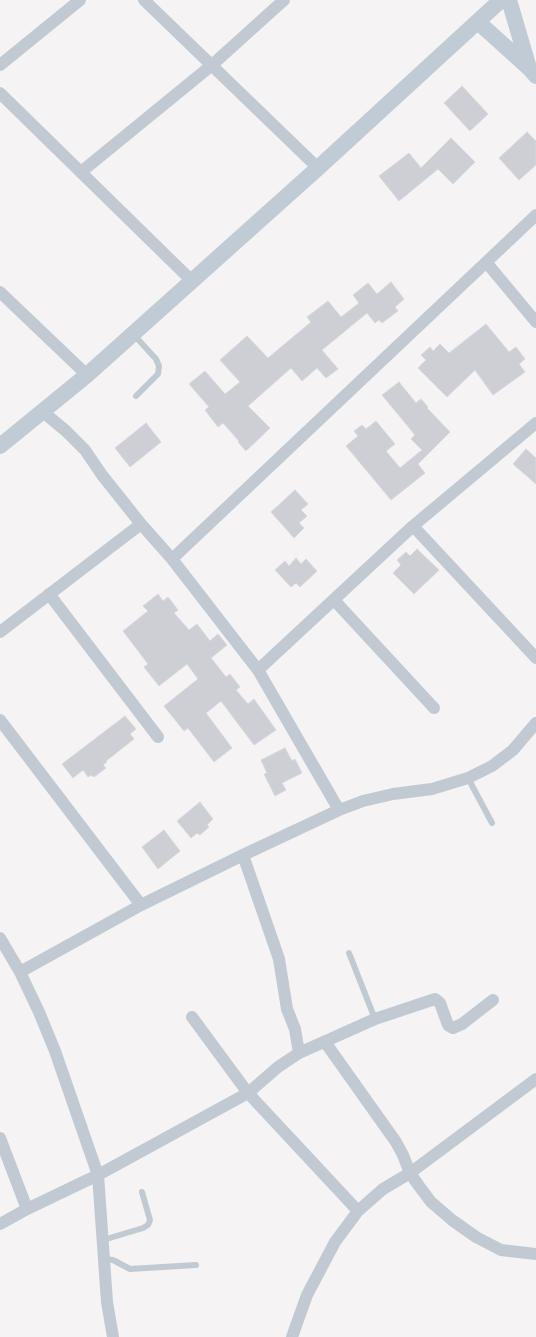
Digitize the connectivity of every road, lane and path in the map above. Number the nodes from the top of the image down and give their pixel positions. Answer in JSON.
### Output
{"nodes":[{"id":1,"x":80,"y":0,"type":"edge"},
{"id":2,"x":144,"y":0,"type":"edge"},
{"id":3,"x":284,"y":0,"type":"edge"},
{"id":4,"x":501,"y":0,"type":"edge"},
{"id":5,"x":509,"y":0,"type":"edge"},
{"id":6,"x":478,"y":22,"type":"junction"},
{"id":7,"x":0,"y":65,"type":"edge"},
{"id":8,"x":212,"y":65,"type":"junction"},
{"id":9,"x":533,"y":72,"type":"edge"},
{"id":10,"x":0,"y":93,"type":"edge"},
{"id":11,"x":318,"y":168,"type":"junction"},
{"id":12,"x":81,"y":172,"type":"junction"},
{"id":13,"x":536,"y":215,"type":"edge"},
{"id":14,"x":486,"y":262,"type":"junction"},
{"id":15,"x":192,"y":281,"type":"junction"},
{"id":16,"x":0,"y":292,"type":"edge"},
{"id":17,"x":536,"y":322,"type":"edge"},
{"id":18,"x":133,"y":334,"type":"junction"},
{"id":19,"x":87,"y":375,"type":"junction"},
{"id":20,"x":136,"y":396,"type":"dead end"},
{"id":21,"x":43,"y":412,"type":"junction"},
{"id":22,"x":536,"y":423,"type":"edge"},
{"id":23,"x":0,"y":446,"type":"edge"},
{"id":24,"x":141,"y":524,"type":"junction"},
{"id":25,"x":413,"y":526,"type":"junction"},
{"id":26,"x":172,"y":559,"type":"junction"},
{"id":27,"x":49,"y":594,"type":"junction"},
{"id":28,"x":334,"y":600,"type":"junction"},
{"id":29,"x":0,"y":632,"type":"edge"},
{"id":30,"x":536,"y":658,"type":"edge"},
{"id":31,"x":258,"y":670,"type":"junction"},
{"id":32,"x":434,"y":708,"type":"dead end"},
{"id":33,"x":0,"y":720,"type":"edge"},
{"id":34,"x":536,"y":723,"type":"edge"},
{"id":35,"x":158,"y":737,"type":"dead end"},
{"id":36,"x":468,"y":778,"type":"junction"},
{"id":37,"x":339,"y":810,"type":"junction"},
{"id":38,"x":492,"y":823,"type":"dead end"},
{"id":39,"x":243,"y":855,"type":"junction"},
{"id":40,"x":141,"y":905,"type":"junction"},
{"id":41,"x":0,"y":938,"type":"edge"},
{"id":42,"x":350,"y":953,"type":"dead end"},
{"id":43,"x":20,"y":972,"type":"junction"},
{"id":44,"x":493,"y":1000,"type":"dead end"},
{"id":45,"x":192,"y":1017,"type":"dead end"},
{"id":46,"x":375,"y":1019,"type":"junction"},
{"id":47,"x":325,"y":1042,"type":"junction"},
{"id":48,"x":299,"y":1054,"type":"junction"},
{"id":49,"x":536,"y":1079,"type":"edge"},
{"id":50,"x":248,"y":1093,"type":"junction"},
{"id":51,"x":0,"y":1138,"type":"edge"},
{"id":52,"x":410,"y":1173,"type":"junction"},
{"id":53,"x":98,"y":1175,"type":"junction"},
{"id":54,"x":142,"y":1192,"type":"dead end"},
{"id":55,"x":27,"y":1209,"type":"junction"},
{"id":56,"x":358,"y":1211,"type":"junction"},
{"id":57,"x":0,"y":1224,"type":"edge"},
{"id":58,"x":103,"y":1240,"type":"junction"},
{"id":59,"x":536,"y":1254,"type":"edge"},
{"id":60,"x":104,"y":1259,"type":"junction"},
{"id":61,"x":196,"y":1265,"type":"dead end"},
{"id":62,"x":113,"y":1337,"type":"edge"},
{"id":63,"x":292,"y":1337,"type":"edge"}],
"edges":[{"from":1,"to":7,"type":"street"},
{"from":2,"to":8,"type":"street"},
{"from":3,"to":8,"type":"street"},
{"from":4,"to":6,"type":"street"},
{"from":5,"to":9,"type":"street"},
{"from":6,"to":9,"type":"street"},
{"from":6,"to":11,"type":"street"},
{"from":8,"to":11,"type":"street"},
{"from":8,"to":12,"type":"street"},
{"from":10,"to":12,"type":"street"},
{"from":11,"to":15,"type":"street"},
{"from":12,"to":15,"type":"street"},
{"from":13,"to":14,"type":"street"},
{"from":14,"to":17,"type":"street"},
{"from":14,"to":26,"type":"street"},
{"from":15,"to":18,"type":"street"},
{"from":16,"to":19,"type":"street"},
{"from":18,"to":19,"type":"street"},
{"from":18,"to":20,"type":"lane"},
{"from":19,"to":21,"type":"street"},
{"from":21,"to":23,"type":"street"},
{"from":21,"to":24,"type":"street"},
{"from":22,"to":25,"type":"street"},
{"from":24,"to":26,"type":"street"},
{"from":24,"to":27,"type":"street"},
{"from":25,"to":28,"type":"street"},
{"from":25,"to":30,"type":"street"},
{"from":26,"to":31,"type":"street"},
{"from":27,"to":29,"type":"street"},
{"from":27,"to":35,"type":"street"},
{"from":28,"to":31,"type":"street"},
{"from":28,"to":32,"type":"street"},
{"from":31,"to":37,"type":"street"},
{"from":33,"to":40,"type":"street"},
{"from":34,"to":36,"type":"street"},
{"from":36,"to":37,"type":"street"},
{"from":36,"to":38,"type":"lane"},
{"from":37,"to":39,"type":"street"},
{"from":39,"to":40,"type":"street"},
{"from":39,"to":48,"type":"street"},
{"from":40,"to":43,"type":"street"},
{"from":41,"to":43,"type":"street"},
{"from":42,"to":46,"type":"lane"},
{"from":43,"to":53,"type":"street"},
{"from":44,"to":46,"type":"street"},
{"from":45,"to":50,"type":"street"},
{"from":46,"to":47,"type":"street"},
{"from":47,"to":48,"type":"street"},
{"from":47,"to":52,"type":"street"},
{"from":48,"to":50,"type":"street"},
{"from":49,"to":52,"type":"street"},
{"from":50,"to":53,"type":"street"},
{"from":50,"to":56,"type":"street"},
{"from":51,"to":55,"type":"street"},
{"from":52,"to":56,"type":"street"},
{"from":52,"to":59,"type":"street"},
{"from":53,"to":55,"type":"street"},
{"from":53,"to":58,"type":"street"},
{"from":54,"to":58,"type":"lane"},
{"from":55,"to":57,"type":"street"},
{"from":56,"to":63,"type":"street"},
{"from":58,"to":60,"type":"street"},
{"from":60,"to":61,"type":"lane"},
{"from":60,"to":62,"type":"street"}]}
